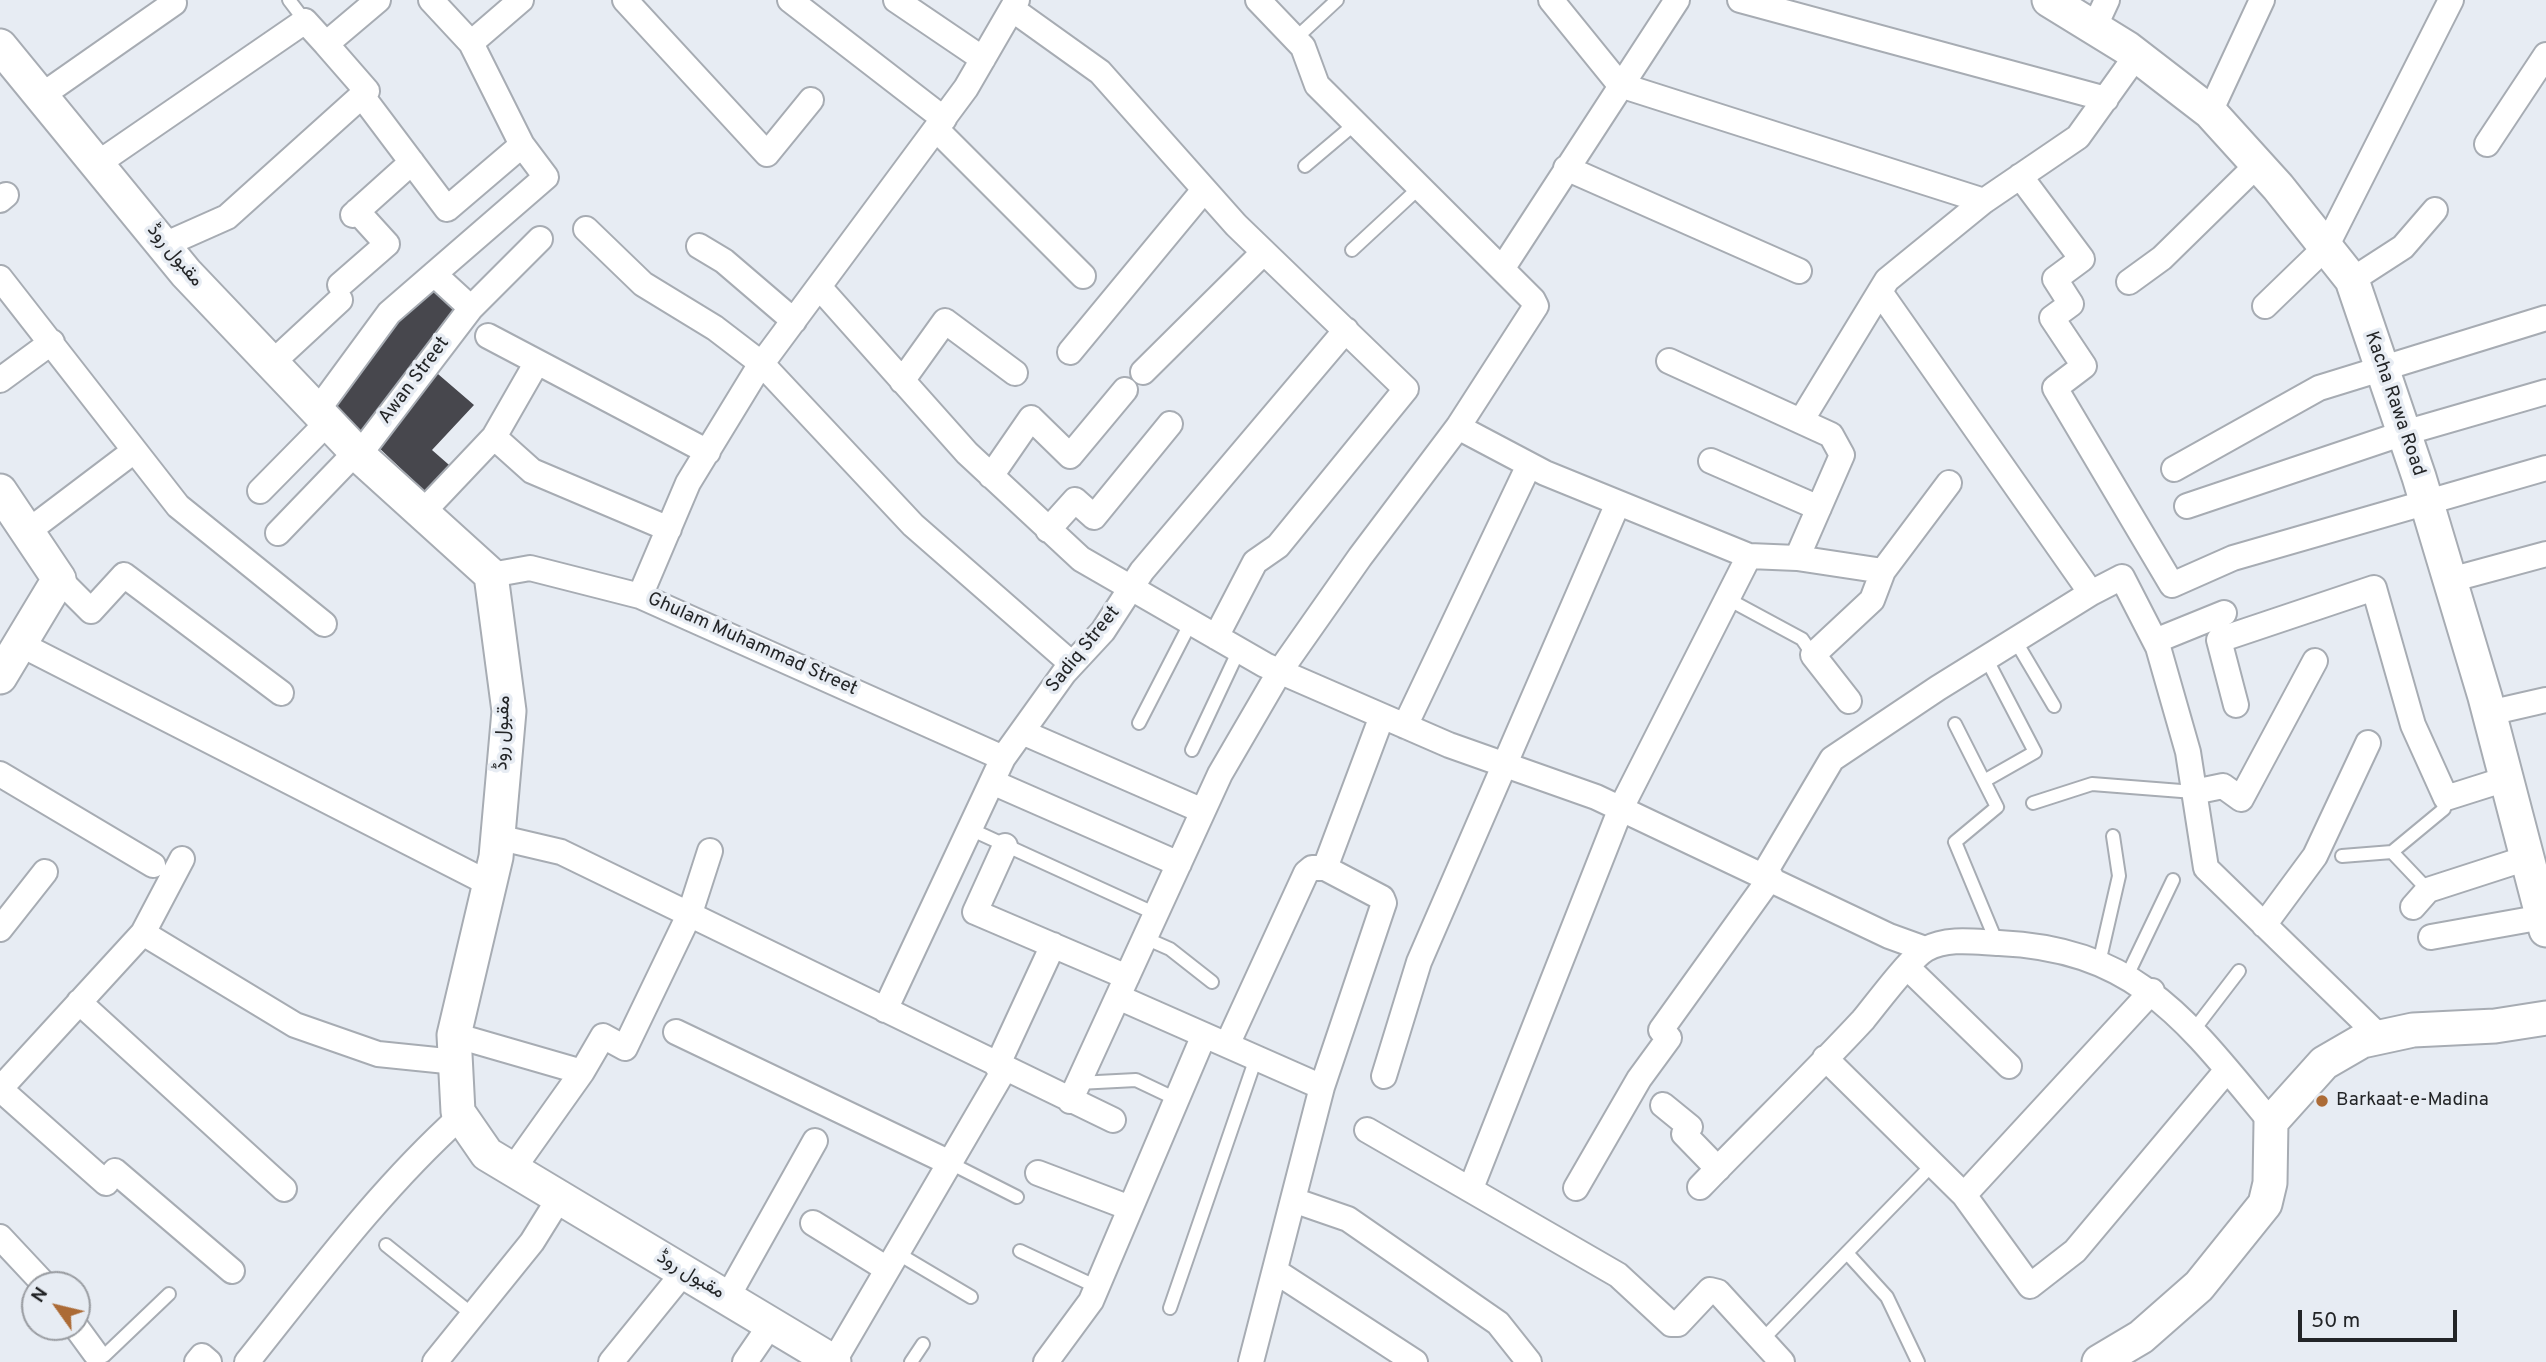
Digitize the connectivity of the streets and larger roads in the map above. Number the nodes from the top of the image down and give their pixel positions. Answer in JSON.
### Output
{"nodes":[{"id":1,"x":378,"y":0,"type":"edge"},
{"id":2,"x":431,"y":0,"type":"edge"},
{"id":3,"x":521,"y":0,"type":"edge"},
{"id":4,"x":625,"y":0,"type":"edge"},
{"id":5,"x":790,"y":0,"type":"edge"},
{"id":6,"x":896,"y":0,"type":"edge"},
{"id":7,"x":1258,"y":0,"type":"edge"},
{"id":8,"x":1551,"y":0,"type":"edge"},
{"id":9,"x":1676,"y":0,"type":"edge"},
{"id":10,"x":1740,"y":0,"type":"edge"},
{"id":11,"x":2049,"y":0,"type":"edge"},
{"id":12,"x":2262,"y":0,"type":"edge"},
{"id":13,"x":2451,"y":0,"type":"edge"},
{"id":14,"x":174,"y":3,"type":"dead end"},
{"id":15,"x":1015,"y":4,"type":"edge"},
{"id":16,"x":2101,"y":14,"type":"edge"},
{"id":17,"x":471,"y":43,"type":"junction"},
{"id":18,"x":326,"y":44,"type":"junction"},
{"id":19,"x":0,"y":46,"type":"edge"},
{"id":20,"x":2136,"y":55,"type":"junction"},
{"id":21,"x":2546,"y":55,"type":"edge"},
{"id":22,"x":983,"y":60,"type":"junction"},
{"id":23,"x":1620,"y":85,"type":"junction"},
{"id":24,"x":41,"y":96,"type":"junction"},
{"id":25,"x":362,"y":96,"type":"junction"},
{"id":26,"x":2106,"y":99,"type":"junction"},
{"id":27,"x":811,"y":100,"type":"dead end"},
{"id":28,"x":2210,"y":112,"type":"junction"},
{"id":29,"x":940,"y":124,"type":"junction"},
{"id":30,"x":2487,"y":144,"type":"dead end"},
{"id":31,"x":522,"y":145,"type":"junction"},
{"id":32,"x":412,"y":162,"type":"junction"},
{"id":33,"x":97,"y":164,"type":"junction"},
{"id":34,"x":2258,"y":164,"type":"junction"},
{"id":35,"x":1566,"y":168,"type":"junction"},
{"id":36,"x":2020,"y":176,"type":"junction"},
{"id":37,"x":1204,"y":190,"type":"junction"},
{"id":38,"x":1984,"y":201,"type":"junction"},
{"id":39,"x":2435,"y":210,"type":"dead end"},
{"id":40,"x":586,"y":229,"type":"dead end"},
{"id":41,"x":540,"y":239,"type":"dead end"},
{"id":42,"x":164,"y":245,"type":"junction"},
{"id":43,"x":699,"y":246,"type":"dead end"},
{"id":44,"x":2326,"y":247,"type":"junction"},
{"id":45,"x":1264,"y":252,"type":"junction"},
{"id":46,"x":1502,"y":268,"type":"junction"},
{"id":47,"x":1799,"y":271,"type":"dead end"},
{"id":48,"x":434,"y":274,"type":"junction"},
{"id":49,"x":1083,"y":276,"type":"dead end"},
{"id":50,"x":0,"y":278,"type":"edge"},
{"id":51,"x":2352,"y":280,"type":"junction"},
{"id":52,"x":2129,"y":282,"type":"dead end"},
{"id":53,"x":820,"y":288,"type":"junction"},
{"id":54,"x":1880,"y":292,"type":"junction"},
{"id":55,"x":2264,"y":306,"type":"dead end"},
{"id":56,"x":471,"y":308,"type":"junction"},
{"id":57,"x":2546,"y":318,"type":"edge"},
{"id":58,"x":794,"y":321,"type":"junction"},
{"id":59,"x":1346,"y":330,"type":"junction"},
{"id":60,"x":488,"y":336,"type":"dead end"},
{"id":61,"x":52,"y":342,"type":"junction"},
{"id":62,"x":1070,"y":352,"type":"dead end"},
{"id":63,"x":1669,"y":360,"type":"dead end"},
{"id":64,"x":537,"y":362,"type":"junction"},
{"id":65,"x":272,"y":363,"type":"junction"},
{"id":66,"x":762,"y":364,"type":"junction"},
{"id":67,"x":2383,"y":370,"type":"junction"},
{"id":68,"x":1143,"y":372,"type":"dead end"},
{"id":69,"x":1015,"y":373,"type":"dead end"},
{"id":70,"x":0,"y":380,"type":"edge"},
{"id":71,"x":902,"y":380,"type":"junction"},
{"id":72,"x":1125,"y":390,"type":"dead end"},
{"id":73,"x":2546,"y":392,"type":"edge"},
{"id":74,"x":323,"y":416,"type":"junction"},
{"id":75,"x":1801,"y":421,"type":"junction"},
{"id":76,"x":1170,"y":424,"type":"dead end"},
{"id":77,"x":1458,"y":428,"type":"junction"},
{"id":78,"x":2404,"y":433,"type":"junction"},
{"id":79,"x":494,"y":437,"type":"junction"},
{"id":80,"x":134,"y":451,"type":"junction"},
{"id":81,"x":708,"y":452,"type":"junction"},
{"id":82,"x":358,"y":454,"type":"junction"},
{"id":83,"x":1711,"y":461,"type":"dead end"},
{"id":84,"x":1529,"y":465,"type":"junction"},
{"id":85,"x":2546,"y":468,"type":"edge"},
{"id":86,"x":2174,"y":469,"type":"dead end"},
{"id":87,"x":991,"y":476,"type":"junction"},
{"id":88,"x":1949,"y":483,"type":"dead end"},
{"id":89,"x":0,"y":491,"type":"edge"},
{"id":90,"x":260,"y":492,"type":"dead end"},
{"id":91,"x":2427,"y":502,"type":"junction"},
{"id":92,"x":1618,"y":503,"type":"junction"},
{"id":93,"x":2187,"y":506,"type":"dead end"},
{"id":94,"x":1819,"y":508,"type":"junction"},
{"id":95,"x":422,"y":513,"type":"junction"},
{"id":96,"x":669,"y":528,"type":"junction"},
{"id":97,"x":1048,"y":530,"type":"junction"},
{"id":98,"x":27,"y":532,"type":"junction"},
{"id":99,"x":278,"y":533,"type":"dead end"},
{"id":100,"x":2546,"y":554,"type":"edge"},
{"id":101,"x":1748,"y":556,"type":"junction"},
{"id":102,"x":1797,"y":558,"type":"junction"},
{"id":103,"x":1883,"y":571,"type":"junction"},
{"id":104,"x":491,"y":575,"type":"junction"},
{"id":105,"x":59,"y":579,"type":"junction"},
{"id":106,"x":2450,"y":579,"type":"junction"},
{"id":107,"x":1132,"y":588,"type":"junction"},
{"id":108,"x":2091,"y":593,"type":"junction"},
{"id":109,"x":640,"y":596,"type":"junction"},
{"id":110,"x":2224,"y":614,"type":"dead end"},
{"id":111,"x":324,"y":624,"type":"dead end"},
{"id":112,"x":1216,"y":637,"type":"junction"},
{"id":113,"x":2155,"y":641,"type":"junction"},
{"id":114,"x":20,"y":644,"type":"junction"},
{"id":115,"x":2315,"y":661,"type":"dead end"},
{"id":116,"x":1072,"y":664,"type":"junction"},
{"id":117,"x":1280,"y":671,"type":"junction"},
{"id":118,"x":0,"y":677,"type":"edge"},
{"id":119,"x":281,"y":694,"type":"dead end"},
{"id":120,"x":2546,"y":700,"type":"edge"},
{"id":121,"x":1849,"y":701,"type":"dead end"},
{"id":122,"x":2236,"y":705,"type":"dead end"},
{"id":123,"x":2489,"y":713,"type":"junction"},
{"id":124,"x":1382,"y":716,"type":"junction"},
{"id":125,"x":1405,"y":726,"type":"junction"},
{"id":126,"x":1022,"y":732,"type":"junction"},
{"id":127,"x":2368,"y":743,"type":"dead end"},
{"id":128,"x":1003,"y":758,"type":"junction"},
{"id":129,"x":1503,"y":764,"type":"junction"},
{"id":130,"x":0,"y":774,"type":"edge"},
{"id":131,"x":2507,"y":779,"type":"junction"},
{"id":132,"x":992,"y":782,"type":"junction"},
{"id":133,"x":2194,"y":792,"type":"junction"},
{"id":134,"x":1621,"y":808,"type":"junction"},
{"id":135,"x":1203,"y":811,"type":"junction"},
{"id":136,"x":497,"y":838,"type":"junction"},
{"id":137,"x":1005,"y":846,"type":"road end"},
{"id":138,"x":710,"y":851,"type":"dead end"},
{"id":139,"x":2527,"y":858,"type":"junction"},
{"id":140,"x":182,"y":859,"type":"dead end"},
{"id":141,"x":1179,"y":864,"type":"junction"},
{"id":142,"x":153,"y":865,"type":"dead end"},
{"id":143,"x":1325,"y":868,"type":"junction"},
{"id":144,"x":45,"y":872,"type":"dead end"},
{"id":145,"x":1767,"y":876,"type":"junction"},
{"id":146,"x":489,"y":884,"type":"junction"},
{"id":147,"x":2420,"y":899,"type":"road end"},
{"id":148,"x":690,"y":913,"type":"junction"},
{"id":149,"x":2544,"y":923,"type":"edge"},
{"id":150,"x":2264,"y":925,"type":"junction"},
{"id":151,"x":0,"y":929,"type":"edge"},
{"id":152,"x":143,"y":933,"type":"junction"},
{"id":153,"x":2431,"y":937,"type":"dead end"},
{"id":154,"x":1053,"y":945,"type":"junction"},
{"id":155,"x":1925,"y":949,"type":"junction"},
{"id":156,"x":1908,"y":968,"type":"junction"},
{"id":157,"x":1123,"y":987,"type":"junction"},
{"id":158,"x":2152,"y":991,"type":"junction"},
{"id":159,"x":79,"y":1002,"type":"junction"},
{"id":160,"x":886,"y":1010,"type":"junction"},
{"id":161,"x":2546,"y":1018,"type":"edge"},
{"id":162,"x":676,"y":1032,"type":"dead end"},
{"id":163,"x":1204,"y":1035,"type":"junction"},
{"id":164,"x":2379,"y":1037,"type":"junction"},
{"id":165,"x":1227,"y":1045,"type":"junction"},
{"id":166,"x":455,"y":1049,"type":"junction"},
{"id":167,"x":1825,"y":1058,"type":"junction"},
{"id":168,"x":2009,"y":1066,"type":"dead end"},
{"id":169,"x":1000,"y":1068,"type":"junction"},
{"id":170,"x":2227,"y":1070,"type":"junction"},
{"id":171,"x":582,"y":1072,"type":"junction"},
{"id":172,"x":1384,"y":1076,"type":"dead end"},
{"id":173,"x":1321,"y":1087,"type":"junction"},
{"id":174,"x":0,"y":1089,"type":"edge"},
{"id":175,"x":1074,"y":1092,"type":"junction"},
{"id":176,"x":1662,"y":1105,"type":"dead end"},
{"id":177,"x":461,"y":1116,"type":"junction"},
{"id":178,"x":1113,"y":1120,"type":"dead end"},
{"id":179,"x":2271,"y":1122,"type":"junction"},
{"id":180,"x":1367,"y":1130,"type":"dead end"},
{"id":181,"x":815,"y":1141,"type":"dead end"},
{"id":182,"x":950,"y":1163,"type":"junction"},
{"id":183,"x":513,"y":1169,"type":"junction"},
{"id":184,"x":1718,"y":1169,"type":"junction"},
{"id":185,"x":1038,"y":1173,"type":"dead end"},
{"id":186,"x":1700,"y":1187,"type":"dead end"},
{"id":187,"x":1471,"y":1188,"type":"junction"},
{"id":188,"x":1576,"y":1188,"type":"dead end"},
{"id":189,"x":284,"y":1189,"type":"dead end"},
{"id":190,"x":1965,"y":1195,"type":"junction"},
{"id":191,"x":560,"y":1197,"type":"junction"},
{"id":192,"x":1293,"y":1200,"type":"junction"},
{"id":193,"x":1130,"y":1208,"type":"junction"},
{"id":194,"x":813,"y":1223,"type":"dead end"},
{"id":195,"x":0,"y":1237,"type":"edge"},
{"id":196,"x":892,"y":1261,"type":"junction"},
{"id":197,"x":32,"y":1271,"type":"edge"},
{"id":198,"x":232,"y":1271,"type":"dead end"},
{"id":199,"x":1275,"y":1271,"type":"junction"},
{"id":200,"x":684,"y":1272,"type":"junction"},
{"id":201,"x":727,"y":1298,"type":"junction"},
{"id":202,"x":771,"y":1324,"type":"junction"},
{"id":203,"x":86,"y":1341,"type":"edge"},
{"id":204,"x":95,"y":1353,"type":"road end"},
{"id":205,"x":1049,"y":1361,"type":"edge"},
{"id":206,"x":197,"y":1362,"type":"edge"},
{"id":207,"x":209,"y":1362,"type":"edge"},
{"id":208,"x":247,"y":1362,"type":"edge"},
{"id":209,"x":435,"y":1362,"type":"edge"},
{"id":210,"x":611,"y":1362,"type":"edge"},
{"id":211,"x":745,"y":1362,"type":"edge"},
{"id":212,"x":834,"y":1362,"type":"edge"},
{"id":213,"x":1251,"y":1362,"type":"edge"},
{"id":214,"x":1415,"y":1362,"type":"edge"},
{"id":215,"x":1529,"y":1362,"type":"edge"},
{"id":216,"x":1782,"y":1362,"type":"edge"},
{"id":217,"x":2099,"y":1362,"type":"edge"}],
"edges":[{"from":1,"to":18,"type":"street"},
{"from":2,"to":17,"type":"street"},
{"from":3,"to":17,"type":"street"},
{"from":4,"to":27,"type":"street"},
{"from":5,"to":29,"type":"street"},
{"from":6,"to":22,"type":"street"},
{"from":7,"to":46,"type":"street"},
{"from":8,"to":23,"type":"street"},
{"from":9,"to":23,"type":"street"},
{"from":10,"to":26,"type":"street"},
{"from":11,"to":16,"type":"street","name":"Kacha Rawa Road"},
{"from":12,"to":28,"type":"street"},
{"from":13,"to":44,"type":"street"},
{"from":14,"to":24,"type":"street"},
{"from":15,"to":22,"type":"street"},
{"from":15,"to":37,"type":"street"},
{"from":16,"to":20,"type":"street","name":"Kacha Rawa Road"},
{"from":17,"to":31,"type":"street"},
{"from":18,"to":25,"type":"street"},
{"from":18,"to":33,"type":"street"},
{"from":19,"to":24,"type":"street","name":"مقبول روڈ"},
{"from":20,"to":26,"type":"street"},
{"from":20,"to":28,"type":"street","name":"Kacha Rawa Road"},
{"from":21,"to":30,"type":"street"},
{"from":22,"to":29,"type":"street"},
{"from":23,"to":35,"type":"street"},
{"from":23,"to":38,"type":"street"},
{"from":24,"to":33,"type":"street","name":"مقبول روڈ"},
{"from":25,"to":32,"type":"street"},
{"from":25,"to":42,"type":"street"},
{"from":26,"to":36,"type":"street"},
{"from":28,"to":34,"type":"street","name":"Kacha Rawa Road"},
{"from":29,"to":49,"type":"street"},
{"from":29,"to":53,"type":"street"},
{"from":31,"to":32,"type":"street"},
{"from":31,"to":48,"type":"street"},
{"from":32,"to":65,"type":"street"},
{"from":33,"to":42,"type":"street","name":"مقبول روڈ"},
{"from":34,"to":44,"type":"street","name":"Kacha Rawa Road"},
{"from":34,"to":52,"type":"street"},
{"from":35,"to":46,"type":"street"},
{"from":35,"to":47,"type":"street"},
{"from":36,"to":38,"type":"street"},
{"from":36,"to":91,"type":"street"},
{"from":37,"to":45,"type":"street"},
{"from":37,"to":62,"type":"street"},
{"from":38,"to":54,"type":"street"},
{"from":39,"to":51,"type":"street"},
{"from":40,"to":66,"type":"street"},
{"from":41,"to":56,"type":"street","name":"Awan Street"},
{"from":42,"to":65,"type":"street","name":"مقبول روڈ"},
{"from":43,"to":58,"type":"street"},
{"from":44,"to":51,"type":"street","name":"Kacha Rawa Road"},
{"from":44,"to":55,"type":"street"},
{"from":45,"to":59,"type":"street"},
{"from":45,"to":68,"type":"street"},
{"from":46,"to":77,"type":"street"},
{"from":48,"to":56,"type":"street"},
{"from":48,"to":74,"type":"street"},
{"from":50,"to":61,"type":"street"},
{"from":51,"to":67,"type":"street","name":"Kacha Rawa Road"},
{"from":53,"to":58,"type":"street"},
{"from":53,"to":71,"type":"street"},
{"from":54,"to":75,"type":"street"},
{"from":54,"to":108,"type":"street"},
{"from":56,"to":82,"type":"street","name":"Awan Street"},
{"from":57,"to":67,"type":"street"},
{"from":58,"to":66,"type":"street"},
{"from":59,"to":107,"type":"street","name":"Sadiq Street"},
{"from":59,"to":112,"type":"street"},
{"from":60,"to":64,"type":"street"},
{"from":61,"to":70,"type":"street"},
{"from":61,"to":80,"type":"street"},
{"from":63,"to":75,"type":"street"},
{"from":64,"to":79,"type":"street"},
{"from":64,"to":81,"type":"street"},
{"from":65,"to":74,"type":"street","name":"مقبول روڈ"},
{"from":66,"to":81,"type":"street"},
{"from":66,"to":116,"type":"street"},
{"from":67,"to":78,"type":"street","name":"Kacha Rawa Road"},
{"from":67,"to":86,"type":"street"},
{"from":69,"to":71,"type":"street"},
{"from":71,"to":87,"type":"street"},
{"from":72,"to":87,"type":"street"},
{"from":73,"to":78,"type":"street"},
{"from":74,"to":82,"type":"street","name":"مقبول روڈ"},
{"from":74,"to":90,"type":"street"},
{"from":75,"to":94,"type":"street"},
{"from":76,"to":97,"type":"street"},
{"from":77,"to":84,"type":"street"},
{"from":77,"to":117,"type":"street"},
{"from":78,"to":91,"type":"street","name":"Kacha Rawa Road"},
{"from":78,"to":93,"type":"street"},
{"from":79,"to":95,"type":"street"},
{"from":79,"to":96,"type":"street"},
{"from":80,"to":98,"type":"street"},
{"from":80,"to":111,"type":"street"},
{"from":81,"to":96,"type":"street"},
{"from":82,"to":95,"type":"street","name":"مقبول روڈ"},
{"from":82,"to":99,"type":"street","name":"Awan Street"},
{"from":83,"to":94,"type":"street"},
{"from":84,"to":92,"type":"street"},
{"from":84,"to":125,"type":"street"},
{"from":85,"to":91,"type":"street"},
{"from":87,"to":97,"type":"street"},
{"from":88,"to":103,"type":"street"},
{"from":89,"to":98,"type":"street"},
{"from":91,"to":106,"type":"street","name":"Kacha Rawa Road"},
{"from":92,"to":101,"type":"street"},
{"from":92,"to":129,"type":"street"},
{"from":94,"to":102,"type":"street"},
{"from":95,"to":104,"type":"street","name":"مقبول روڈ"},
{"from":96,"to":109,"type":"street"},
{"from":97,"to":107,"type":"street"},
{"from":98,"to":105,"type":"street"},
{"from":100,"to":106,"type":"street"},
{"from":101,"to":102,"type":"street"},
{"from":101,"to":134,"type":"street"},
{"from":102,"to":103,"type":"street"},
{"from":103,"to":121,"type":"street"},
{"from":104,"to":109,"type":"street","name":"Ghulam Muhammad Street"},
{"from":104,"to":136,"type":"street","name":"مقبول روڈ"},
{"from":105,"to":114,"type":"street"},
{"from":105,"to":119,"type":"street"},
{"from":106,"to":123,"type":"street","name":"Kacha Rawa Road"},
{"from":107,"to":112,"type":"street"},
{"from":107,"to":116,"type":"street","name":"Sadiq Street"},
{"from":108,"to":113,"type":"street"},
{"from":108,"to":145,"type":"street"},
{"from":109,"to":128,"type":"street","name":"Ghulam Muhammad Street"},
{"from":110,"to":113,"type":"street"},
{"from":112,"to":117,"type":"street"},
{"from":113,"to":133,"type":"street"},
{"from":114,"to":118,"type":"street"},
{"from":114,"to":146,"type":"street"},
{"from":115,"to":133,"type":"street"},
{"from":116,"to":126,"type":"street","name":"Sadiq Street"},
{"from":117,"to":124,"type":"street"},
{"from":117,"to":135,"type":"street"},
{"from":120,"to":123,"type":"street"},
{"from":122,"to":131,"type":"street"},
{"from":123,"to":131,"type":"street","name":"Kacha Rawa Road"},
{"from":124,"to":125,"type":"street"},
{"from":124,"to":143,"type":"street"},
{"from":125,"to":129,"type":"street"},
{"from":126,"to":128,"type":"street","name":"Sadiq Street"},
{"from":126,"to":135,"type":"street"},
{"from":127,"to":150,"type":"street"},
{"from":128,"to":132,"type":"street","name":"Sadiq Street"},
{"from":129,"to":134,"type":"street"},
{"from":129,"to":172,"type":"street"},
{"from":130,"to":142,"type":"street"},
{"from":131,"to":139,"type":"street","name":"Kacha Rawa Road"},
{"from":132,"to":141,"type":"street"},
{"from":132,"to":160,"type":"street","name":"Sadiq Street"},
{"from":133,"to":150,"type":"street"},
{"from":134,"to":145,"type":"street"},
{"from":134,"to":187,"type":"street"},
{"from":135,"to":141,"type":"street"},
{"from":136,"to":146,"type":"street","name":"مقبول روڈ"},
{"from":136,"to":148,"type":"street"},
{"from":137,"to":154,"type":"street"},
{"from":138,"to":148,"type":"street"},
{"from":139,"to":147,"type":"street"},
{"from":139,"to":149,"type":"street","name":"Kacha Rawa Road"},
{"from":140,"to":152,"type":"street"},
{"from":141,"to":157,"type":"street"},
{"from":143,"to":165,"type":"street"},
{"from":143,"to":173,"type":"street"},
{"from":144,"to":151,"type":"street"},
{"from":145,"to":155,"type":"street"},
{"from":145,"to":188,"type":"street"},
{"from":146,"to":166,"type":"street","name":"مقبول روڈ"},
{"from":148,"to":160,"type":"street"},
{"from":148,"to":171,"type":"street"},
{"from":149,"to":153,"type":"street"},
{"from":150,"to":164,"type":"street"},
{"from":152,"to":159,"type":"street"},
{"from":152,"to":166,"type":"street"},
{"from":154,"to":157,"type":"street"},
{"from":154,"to":169,"type":"street"},
{"from":155,"to":156,"type":"street"},
{"from":155,"to":158,"type":"street"},
{"from":156,"to":167,"type":"street"},
{"from":156,"to":168,"type":"street"},
{"from":157,"to":163,"type":"street"},
{"from":157,"to":175,"type":"street"},
{"from":158,"to":170,"type":"street"},
{"from":158,"to":190,"type":"street"},
{"from":159,"to":174,"type":"street"},
{"from":159,"to":189,"type":"street"},
{"from":160,"to":169,"type":"street"},
{"from":161,"to":164,"type":"street"},
{"from":162,"to":182,"type":"street"},
{"from":163,"to":165,"type":"street"},
{"from":163,"to":193,"type":"street"},
{"from":164,"to":179,"type":"street"},
{"from":165,"to":173,"type":"street"},
{"from":166,"to":171,"type":"street"},
{"from":166,"to":177,"type":"street","name":"مقبول روڈ"},
{"from":167,"to":184,"type":"street"},
{"from":167,"to":190,"type":"street"},
{"from":169,"to":175,"type":"street"},
{"from":169,"to":182,"type":"street"},
{"from":170,"to":179,"type":"street"},
{"from":170,"to":190,"type":"street"},
{"from":171,"to":183,"type":"street"},
{"from":173,"to":192,"type":"street"},
{"from":174,"to":198,"type":"street"},
{"from":175,"to":178,"type":"street"},
{"from":176,"to":184,"type":"street"},
{"from":177,"to":183,"type":"street","name":"مقبول روڈ"},
{"from":177,"to":208,"type":"street"},
{"from":179,"to":217,"type":"street"},
{"from":180,"to":187,"type":"street"},
{"from":181,"to":201,"type":"street"},
{"from":182,"to":196,"type":"street"},
{"from":183,"to":191,"type":"street","name":"مقبول روڈ"},
{"from":184,"to":186,"type":"street"},
{"from":185,"to":193,"type":"street"},
{"from":187,"to":216,"type":"street"},
{"from":191,"to":200,"type":"street","name":"مقبول روڈ"},
{"from":191,"to":209,"type":"street"},
{"from":192,"to":199,"type":"street"},
{"from":192,"to":215,"type":"street"},
{"from":193,"to":205,"type":"street"},
{"from":194,"to":196,"type":"street"},
{"from":195,"to":197,"type":"street"},
{"from":196,"to":212,"type":"street"},
{"from":199,"to":213,"type":"street"},
{"from":199,"to":214,"type":"street"},
{"from":200,"to":201,"type":"street","name":"مقبول روڈ"},
{"from":200,"to":210,"type":"street"},
{"from":201,"to":202,"type":"street","name":"مقبول روڈ"},
{"from":202,"to":211,"type":"street"},
{"from":202,"to":212,"type":"street","name":"مقبول روڈ"},
{"from":203,"to":204,"type":"street"},
{"from":206,"to":207,"type":"street"}]}
